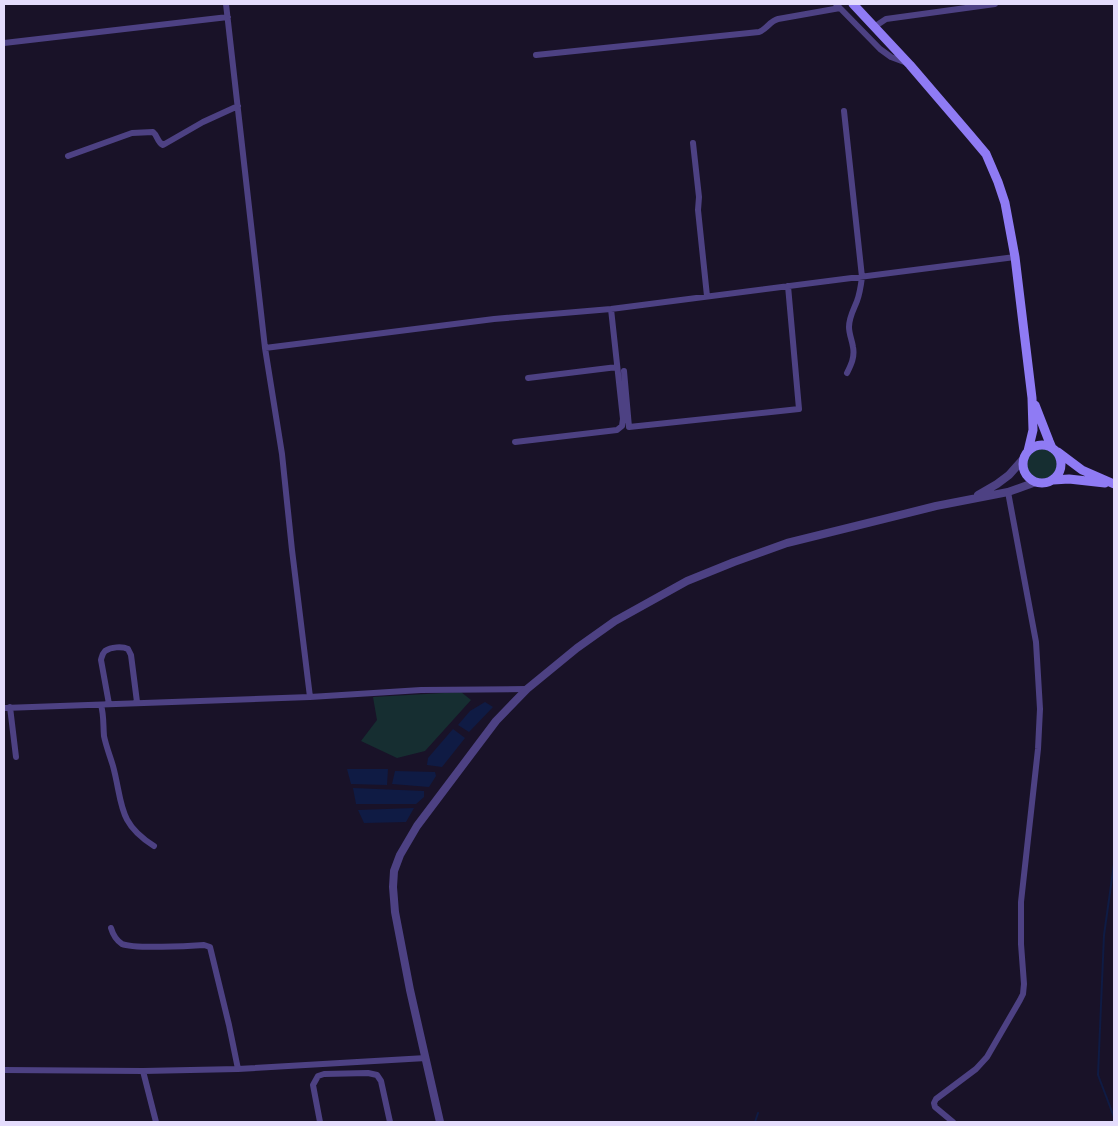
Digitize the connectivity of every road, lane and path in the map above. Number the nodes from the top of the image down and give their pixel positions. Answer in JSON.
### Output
{"nodes":[{"id":1,"x":226,"y":4,"type":"edge"},
{"id":2,"x":852,"y":4,"type":"edge"},
{"id":3,"x":995,"y":4,"type":"edge"},
{"id":4,"x":838,"y":6,"type":"edge"},
{"id":5,"x":228,"y":17,"type":"junction"},
{"id":6,"x":874,"y":28,"type":"junction"},
{"id":7,"x":4,"y":43,"type":"edge"},
{"id":8,"x":536,"y":55,"type":"dead end"},
{"id":9,"x":908,"y":63,"type":"junction"},
{"id":10,"x":238,"y":106,"type":"junction"},
{"id":11,"x":844,"y":111,"type":"dead end"},
{"id":12,"x":693,"y":143,"type":"dead end"},
{"id":13,"x":68,"y":156,"type":"dead end"},
{"id":14,"x":1015,"y":257,"type":"junction"},
{"id":15,"x":862,"y":277,"type":"junction"},
{"id":16,"x":788,"y":286,"type":"junction"},
{"id":17,"x":707,"y":296,"type":"junction"},
{"id":18,"x":611,"y":308,"type":"junction"},
{"id":19,"x":265,"y":348,"type":"junction"},
{"id":20,"x":618,"y":368,"type":"junction"},
{"id":21,"x":624,"y":371,"type":"dead end"},
{"id":22,"x":847,"y":373,"type":"dead end"},
{"id":23,"x":528,"y":378,"type":"dead end"},
{"id":24,"x":1032,"y":398,"type":"junction"},
{"id":25,"x":515,"y":442,"type":"dead end"},
{"id":26,"x":1055,"y":450,"type":"junction"},
{"id":27,"x":1027,"y":454,"type":"junction"},
{"id":28,"x":1053,"y":480,"type":"junction"},
{"id":29,"x":1001,"y":481,"type":"junction"},
{"id":30,"x":1036,"y":482,"type":"junction"},
{"id":31,"x":1114,"y":484,"type":"edge"},
{"id":32,"x":1008,"y":492,"type":"junction"},
{"id":33,"x":974,"y":498,"type":"junction"},
{"id":34,"x":527,"y":689,"type":"junction"},
{"id":35,"x":310,"y":696,"type":"junction"},
{"id":36,"x":136,"y":702,"type":"junction"},
{"id":37,"x":105,"y":704,"type":"junction"},
{"id":38,"x":7,"y":707,"type":"edge"},
{"id":39,"x":16,"y":757,"type":"dead end"},
{"id":40,"x":154,"y":846,"type":"dead end"},
{"id":41,"x":111,"y":928,"type":"dead end"},
{"id":42,"x":426,"y":1058,"type":"junction"},
{"id":43,"x":343,"y":1062,"type":"junction"},
{"id":44,"x":238,"y":1069,"type":"junction"},
{"id":45,"x":4,"y":1070,"type":"edge"},
{"id":46,"x":143,"y":1071,"type":"junction"},
{"id":47,"x":344,"y":1073,"type":"junction"},
{"id":48,"x":156,"y":1122,"type":"edge"},
{"id":49,"x":320,"y":1122,"type":"edge"},
{"id":50,"x":390,"y":1122,"type":"edge"},
{"id":51,"x":440,"y":1122,"type":"edge"},
{"id":52,"x":953,"y":1122,"type":"edge"}],
"edges":[{"from":1,"to":5,"type":"street"},
{"from":2,"to":6,"type":"main road"},
{"from":3,"to":6,"type":"street"},
{"from":4,"to":8,"type":"street"},
{"from":4,"to":9,"type":"street"},
{"from":5,"to":7,"type":"street"},
{"from":5,"to":10,"type":"street"},
{"from":6,"to":9,"type":"main road"},
{"from":9,"to":14,"type":"main road"},
{"from":10,"to":13,"type":"street"},
{"from":10,"to":19,"type":"street"},
{"from":11,"to":15,"type":"street"},
{"from":12,"to":17,"type":"street"},
{"from":14,"to":15,"type":"street"},
{"from":14,"to":24,"type":"main road"},
{"from":15,"to":16,"type":"street"},
{"from":15,"to":22,"type":"street"},
{"from":16,"to":17,"type":"street"},
{"from":16,"to":21,"type":"street"},
{"from":17,"to":18,"type":"street"},
{"from":18,"to":19,"type":"street"},
{"from":18,"to":20,"type":"street"},
{"from":19,"to":35,"type":"street"},
{"from":20,"to":23,"type":"street"},
{"from":20,"to":25,"type":"street"},
{"from":24,"to":26,"type":"main road"},
{"from":24,"to":27,"type":"main road"},
{"from":26,"to":27,"type":"main road"},
{"from":26,"to":28,"type":"main road"},
{"from":26,"to":31,"type":"main road"},
{"from":27,"to":29,"type":"street"},
{"from":27,"to":30,"type":"main road"},
{"from":28,"to":30,"type":"main road"},
{"from":28,"to":31,"type":"main road"},
{"from":29,"to":32,"type":"street"},
{"from":29,"to":33,"type":"street"},
{"from":30,"to":32,"type":"street"},
{"from":32,"to":33,"type":"street"},
{"from":32,"to":52,"type":"street"},
{"from":33,"to":34,"type":"street"},
{"from":34,"to":35,"type":"street"},
{"from":34,"to":42,"type":"street"},
{"from":35,"to":36,"type":"street"},
{"from":36,"to":37,"type":"street"},
{"from":36,"to":37,"type":"street"},
{"from":37,"to":38,"type":"street"},
{"from":37,"to":40,"type":"street"},
{"from":38,"to":39,"type":"street"},
{"from":41,"to":44,"type":"street"},
{"from":42,"to":43,"type":"street"},
{"from":42,"to":51,"type":"street"},
{"from":43,"to":44,"type":"street"},
{"from":43,"to":47,"type":"street"},
{"from":44,"to":46,"type":"street"},
{"from":45,"to":46,"type":"street"},
{"from":46,"to":48,"type":"street"},
{"from":47,"to":49,"type":"street"},
{"from":47,"to":50,"type":"street"}]}
